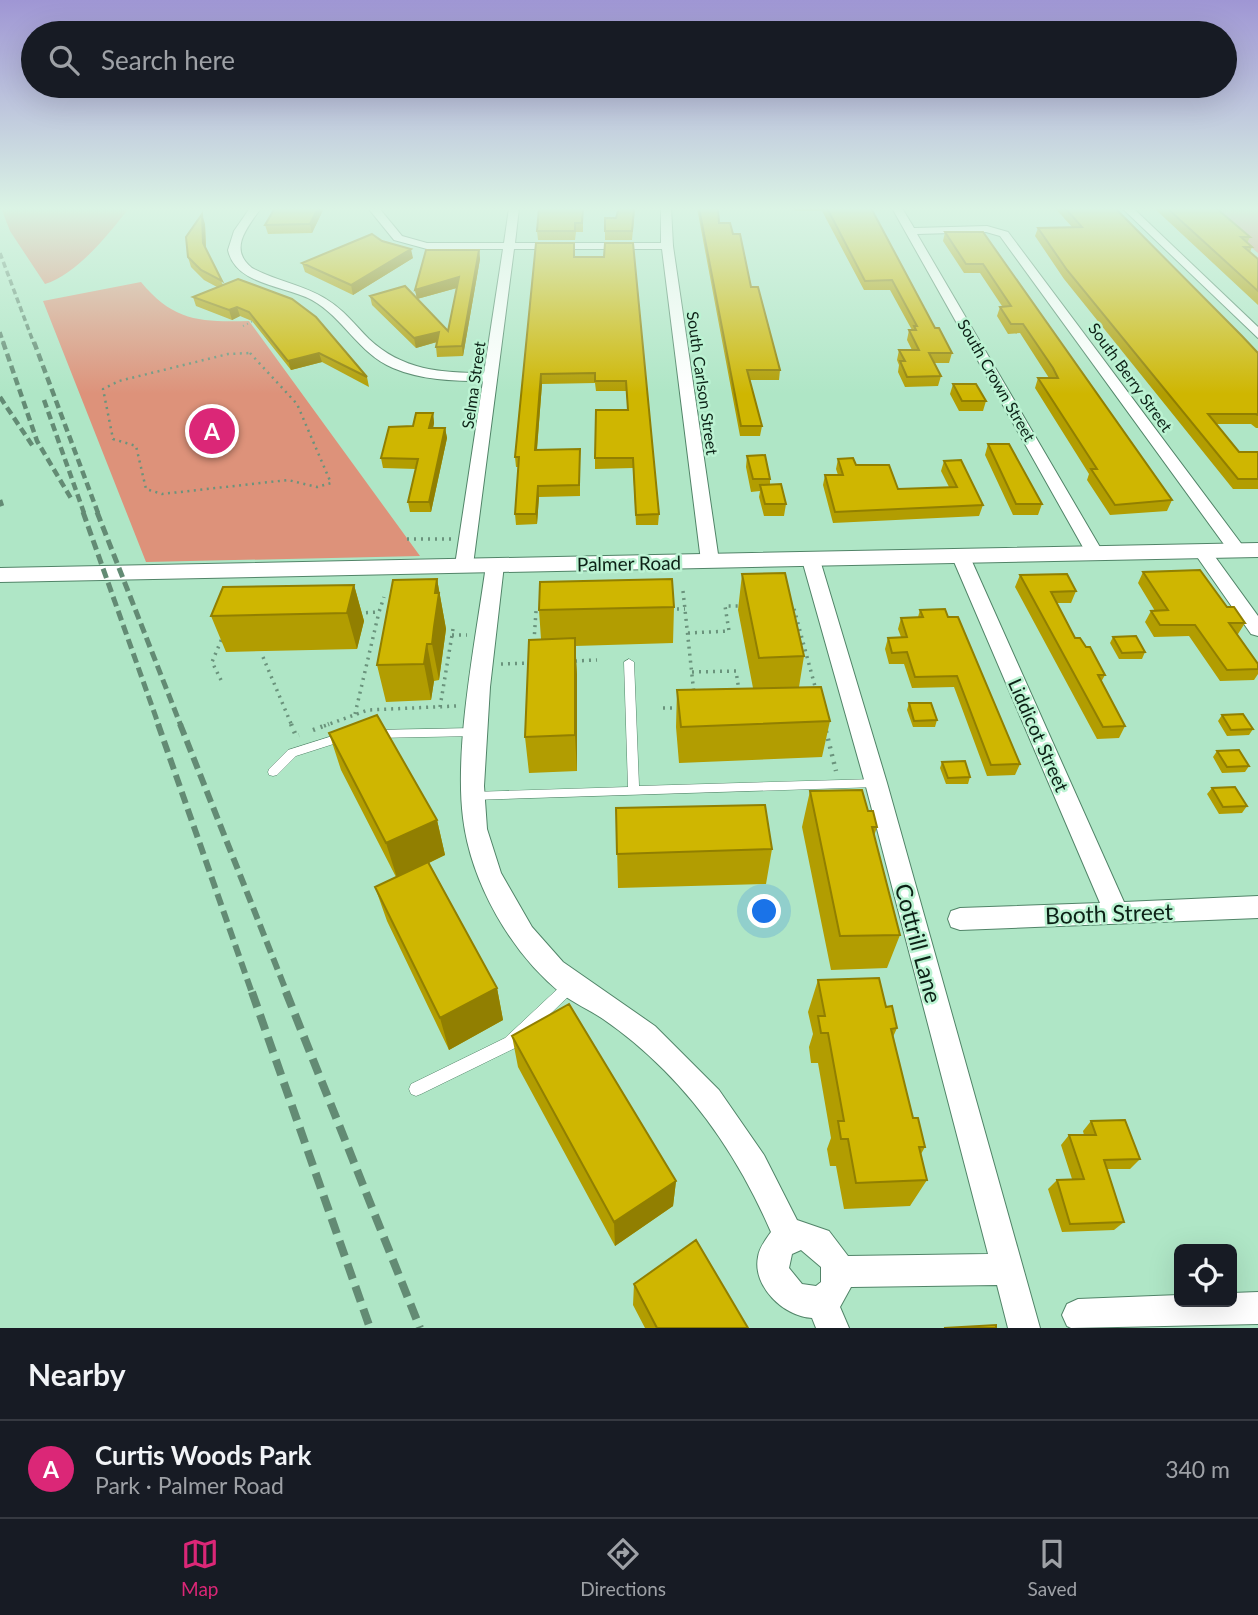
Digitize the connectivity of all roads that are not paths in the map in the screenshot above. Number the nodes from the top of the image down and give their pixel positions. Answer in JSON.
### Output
{"nodes":[{"id":1,"x":248,"y":270,"type":"edge"},
{"id":2,"x":505,"y":270,"type":"edge"},
{"id":3,"x":670,"y":270,"type":"edge"},
{"id":4,"x":932,"y":270,"type":"edge"},
{"id":5,"x":1032,"y":270,"type":"edge"},
{"id":6,"x":1191,"y":270,"type":"edge"},
{"id":7,"x":1258,"y":334,"type":"edge"},
{"id":8,"x":492,"y":377,"type":"junction"},
{"id":9,"x":1247,"y":550,"type":"edge"},
{"id":10,"x":1202,"y":551,"type":"junction"},
{"id":11,"x":1095,"y":554,"type":"junction"},
{"id":12,"x":961,"y":556,"type":"junction"},
{"id":13,"x":811,"y":560,"type":"junction"},
{"id":14,"x":710,"y":561,"type":"junction"},
{"id":15,"x":464,"y":565,"type":"junction"},
{"id":16,"x":495,"y":565,"type":"junction"},
{"id":17,"x":0,"y":575,"type":"edge"},
{"id":18,"x":1258,"y":630,"type":"edge"},
{"id":19,"x":629,"y":662,"type":"dead end"},
{"id":20,"x":475,"y":733,"type":"junction"},
{"id":21,"x":273,"y":772,"type":"dead end"},
{"id":22,"x":876,"y":783,"type":"junction"},
{"id":23,"x":634,"y":790,"type":"junction"},
{"id":24,"x":473,"y":796,"type":"junction"},
{"id":25,"x":1258,"y":907,"type":"edge"},
{"id":26,"x":1116,"y":913,"type":"junction"},
{"id":27,"x":960,"y":919,"type":"dead end"},
{"id":28,"x":571,"y":984,"type":"junction"},
{"id":29,"x":416,"y":1089,"type":"dead end"},
{"id":30,"x":789,"y":1237,"type":"junction"},
{"id":31,"x":1006,"y":1269,"type":"junction"},
{"id":32,"x":837,"y":1270,"type":"junction"},
{"id":33,"x":1258,"y":1308,"type":"edge"},
{"id":34,"x":1078,"y":1315,"type":"dead end"},
{"id":35,"x":827,"y":1316,"type":"edge"},
{"id":36,"x":1024,"y":1328,"type":"edge"}],
"edges":[{"from":1,"to":8,"type":"street"},
{"from":2,"to":8,"type":"street","name":"Selma Street"},
{"from":3,"to":14,"type":"street","name":"South Carlson Street"},
{"from":4,"to":11,"type":"street","name":"South Crown Street"},
{"from":5,"to":9,"type":"street","name":"South Berry Street"},
{"from":6,"to":7,"type":"street"},
{"from":8,"to":15,"type":"street","name":"Selma Street"},
{"from":9,"to":10,"type":"street","name":"Palmer Road"},
{"from":10,"to":11,"type":"street","name":"Palmer Road"},
{"from":10,"to":18,"type":"street"},
{"from":11,"to":12,"type":"street","name":"Palmer Road"},
{"from":12,"to":13,"type":"street","name":"Palmer Road"},
{"from":12,"to":26,"type":"street","name":"Liddicot Street"},
{"from":13,"to":14,"type":"street","name":"Palmer Road"},
{"from":13,"to":22,"type":"street","name":"Cottrill Lane"},
{"from":14,"to":16,"type":"street","name":"Palmer Road"},
{"from":15,"to":16,"type":"street","name":"Palmer Road"},
{"from":15,"to":17,"type":"street","name":"Palmer Road"},
{"from":16,"to":20,"type":"street"},
{"from":19,"to":23,"type":"lane"},
{"from":20,"to":21,"type":"lane"},
{"from":20,"to":24,"type":"street"},
{"from":22,"to":23,"type":"lane"},
{"from":22,"to":31,"type":"street","name":"Cottrill Lane"},
{"from":23,"to":24,"type":"lane"},
{"from":24,"to":28,"type":"street"},
{"from":25,"to":26,"type":"street","name":"Booth Street"},
{"from":26,"to":27,"type":"street","name":"Booth Street"},
{"from":28,"to":29,"type":"lane"},
{"from":28,"to":30,"type":"street"},
{"from":30,"to":32,"type":"street"},
{"from":30,"to":35,"type":"street"},
{"from":31,"to":32,"type":"street"},
{"from":31,"to":36,"type":"street","name":"Cottrill Lane"},
{"from":32,"to":35,"type":"street"},
{"from":33,"to":34,"type":"street"}]}
